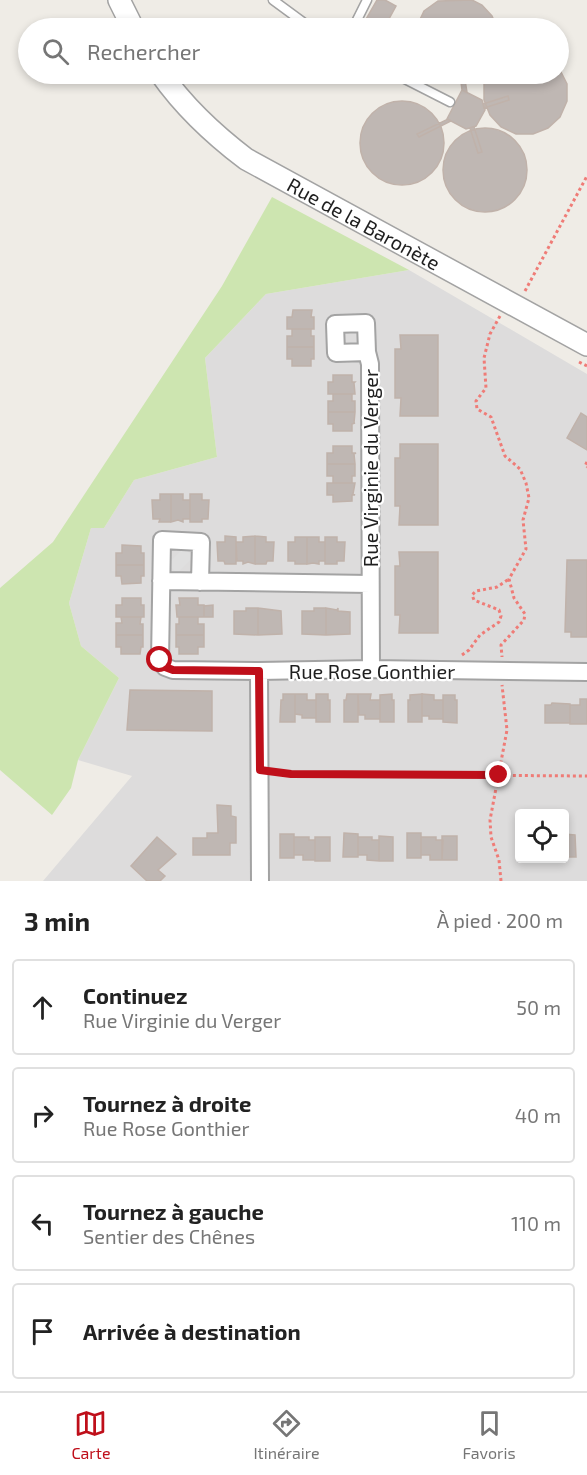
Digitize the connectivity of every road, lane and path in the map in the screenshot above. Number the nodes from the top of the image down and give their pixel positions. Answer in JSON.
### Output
{"nodes":[{"id":1,"x":119,"y":0,"type":"edge"},
{"id":2,"x":273,"y":0,"type":"edge"},
{"id":3,"x":367,"y":0,"type":"edge"},
{"id":4,"x":128,"y":18,"type":"edge"},
{"id":5,"x":297,"y":18,"type":"edge"},
{"id":6,"x":358,"y":18,"type":"edge"},
{"id":7,"x":169,"y":84,"type":"edge"},
{"id":8,"x":415,"y":84,"type":"edge"},
{"id":9,"x":450,"y":102,"type":"dead end"},
{"id":10,"x":587,"y":176,"type":"edge"},
{"id":11,"x":512,"y":303,"type":"junction"},
{"id":12,"x":587,"y":345,"type":"edge"},
{"id":13,"x":367,"y":352,"type":"dead end"},
{"id":14,"x":587,"y":462,"type":"edge"},
{"id":15,"x":587,"y":467,"type":"edge"},
{"id":16,"x":509,"y":579,"type":"junction"},
{"id":17,"x":161,"y":581,"type":"junction"},
{"id":18,"x":200,"y":582,"type":"junction"},
{"id":19,"x":370,"y":584,"type":"junction"},
{"id":20,"x":371,"y":669,"type":"junction"},
{"id":21,"x":259,"y":671,"type":"junction"},
{"id":22,"x":452,"y":671,"type":"junction"},
{"id":23,"x":502,"y":671,"type":"junction"},
{"id":24,"x":587,"y":672,"type":"edge"},
{"id":25,"x":260,"y":770,"type":"junction"},
{"id":26,"x":499,"y":775,"type":"junction"},
{"id":27,"x":587,"y":776,"type":"edge"},
{"id":28,"x":260,"y":881,"type":"edge"},
{"id":29,"x":501,"y":881,"type":"edge"}],
"edges":[{"from":1,"to":4,"type":"street"},
{"from":2,"to":5,"type":"lane"},
{"from":3,"to":6,"type":"lane"},
{"from":7,"to":11,"type":"street","name":"Rue de la Baronète"},
{"from":8,"to":9,"type":"lane"},
{"from":10,"to":11,"type":"path"},
{"from":11,"to":12,"type":"street","name":"Rue de la Baronète"},
{"from":11,"to":16,"type":"path"},
{"from":13,"to":19,"type":"street","name":"Rue Virginie du Verger"},
{"from":14,"to":15,"type":"path"},
{"from":16,"to":22,"type":"path"},
{"from":16,"to":23,"type":"path"},
{"from":17,"to":18,"type":"street","name":"Rue Virginie du Verger"},
{"from":17,"to":18,"type":"street"},
{"from":17,"to":21,"type":"street"},
{"from":18,"to":19,"type":"street","name":"Rue Virginie du Verger"},
{"from":19,"to":20,"type":"street","name":"Rue Virginie du Verger"},
{"from":20,"to":21,"type":"street","name":"Rue Rose Gonthier"},
{"from":20,"to":22,"type":"street","name":"Rue Rose Gonthier"},
{"from":21,"to":25,"type":"street"},
{"from":22,"to":23,"type":"street","name":"Rue Rose Gonthier"},
{"from":23,"to":24,"type":"street","name":"Rue Rose Gonthier"},
{"from":23,"to":26,"type":"path"},
{"from":25,"to":26,"type":"path"},
{"from":25,"to":28,"type":"street"},
{"from":26,"to":27,"type":"path"},
{"from":26,"to":29,"type":"path"}]}
